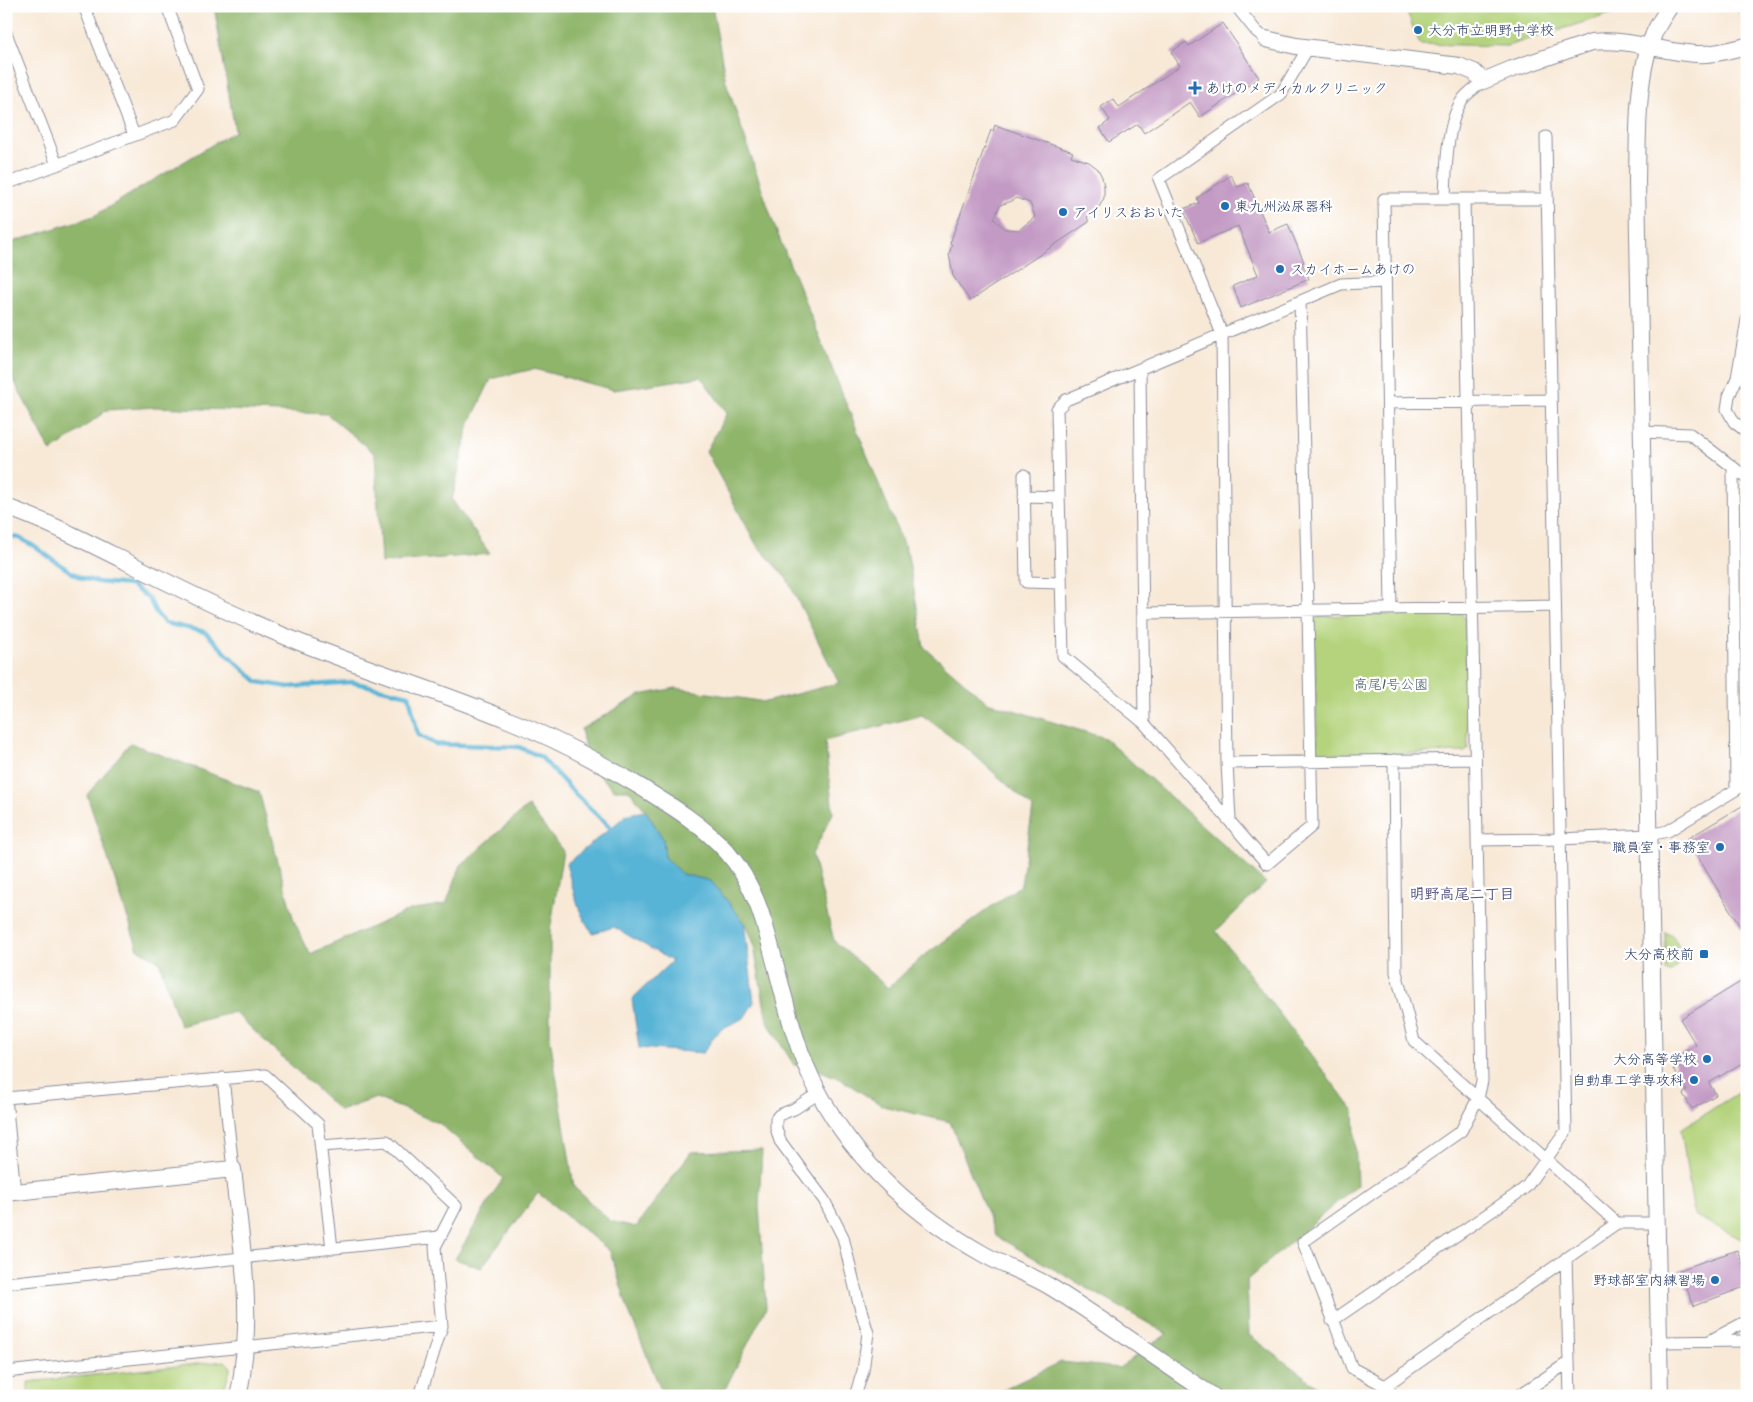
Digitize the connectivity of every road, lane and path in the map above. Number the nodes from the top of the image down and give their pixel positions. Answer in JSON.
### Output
{"nodes":[{"id":1,"x":84,"y":6,"type":"edge"},
{"id":2,"x":167,"y":6,"type":"edge"},
{"id":3,"x":1236,"y":6,"type":"edge"},
{"id":4,"x":1670,"y":6,"type":"edge"},
{"id":5,"x":1727,"y":6,"type":"edge"},
{"id":6,"x":1747,"y":13,"type":"edge"},
{"id":7,"x":6,"y":33,"type":"edge"},
{"id":8,"x":1266,"y":39,"type":"joint"},
{"id":9,"x":1649,"y":46,"type":"junction"},
{"id":10,"x":1747,"y":46,"type":"edge"},
{"id":11,"x":1308,"y":48,"type":"junction"},
{"id":12,"x":1483,"y":81,"type":"junction"},
{"id":13,"x":134,"y":136,"type":"junction"},
{"id":14,"x":1546,"y":136,"type":"dead end"},
{"id":15,"x":57,"y":165,"type":"junction"},
{"id":16,"x":6,"y":184,"type":"edge"},
{"id":17,"x":1445,"y":198,"type":"junction"},
{"id":18,"x":1464,"y":199,"type":"junction"},
{"id":19,"x":1547,"y":199,"type":"junction"},
{"id":20,"x":1385,"y":282,"type":"junction"},
{"id":21,"x":1300,"y":301,"type":"junction"},
{"id":22,"x":1747,"y":320,"type":"edge"},
{"id":23,"x":1222,"y":334,"type":"junction"},
{"id":24,"x":1140,"y":369,"type":"junction"},
{"id":25,"x":1551,"y":400,"type":"junction"},
{"id":26,"x":1468,"y":402,"type":"junction"},
{"id":27,"x":1388,"y":403,"type":"junction"},
{"id":28,"x":1642,"y":432,"type":"junction"},
{"id":29,"x":1747,"y":432,"type":"edge"},
{"id":30,"x":1733,"y":467,"type":"junction"},
{"id":31,"x":1024,"y":475,"type":"dead end"},
{"id":32,"x":1747,"y":478,"type":"edge"},
{"id":33,"x":1024,"y":496,"type":"junction"},
{"id":34,"x":1059,"y":497,"type":"junction"},
{"id":35,"x":6,"y":507,"type":"edge"},
{"id":36,"x":1061,"y":583,"type":"junction"},
{"id":37,"x":1555,"y":606,"type":"junction"},
{"id":38,"x":1472,"y":607,"type":"junction"},
{"id":39,"x":1391,"y":609,"type":"junction"},
{"id":40,"x":1308,"y":610,"type":"junction"},
{"id":41,"x":1225,"y":612,"type":"junction"},
{"id":42,"x":1143,"y":613,"type":"junction"},
{"id":43,"x":1144,"y":723,"type":"junction"},
{"id":44,"x":1475,"y":759,"type":"junction"},
{"id":45,"x":1394,"y":760,"type":"junction"},
{"id":46,"x":1311,"y":761,"type":"junction"},
{"id":47,"x":1227,"y":763,"type":"junction"},
{"id":48,"x":1747,"y":783,"type":"edge"},
{"id":49,"x":1736,"y":789,"type":"junction"},
{"id":50,"x":1230,"y":820,"type":"junction"},
{"id":51,"x":1649,"y":835,"type":"junction"},
{"id":52,"x":1477,"y":840,"type":"junction"},
{"id":53,"x":1560,"y":840,"type":"junction"},
{"id":54,"x":223,"y":1078,"type":"junction"},
{"id":55,"x":819,"y":1093,"type":"junction"},
{"id":56,"x":1478,"y":1098,"type":"junction"},
{"id":57,"x":321,"y":1146,"type":"junction"},
{"id":58,"x":1546,"y":1159,"type":"junction"},
{"id":59,"x":233,"y":1169,"type":"junction"},
{"id":60,"x":10,"y":1193,"type":"edge"},
{"id":61,"x":1617,"y":1223,"type":"junction"},
{"id":62,"x":1656,"y":1223,"type":"junction"},
{"id":63,"x":439,"y":1238,"type":"junction"},
{"id":64,"x":332,"y":1249,"type":"junction"},
{"id":65,"x":242,"y":1258,"type":"junction"},
{"id":66,"x":1566,"y":1258,"type":"junction"},
{"id":67,"x":6,"y":1283,"type":"edge"},
{"id":68,"x":1332,"y":1321,"type":"junction"},
{"id":69,"x":1747,"y":1321,"type":"edge"},
{"id":70,"x":442,"y":1326,"type":"junction"},
{"id":71,"x":1747,"y":1341,"type":"edge"},
{"id":72,"x":1659,"y":1342,"type":"junction"},
{"id":73,"x":1708,"y":1342,"type":"junction"},
{"id":74,"x":246,"y":1347,"type":"junction"},
{"id":75,"x":1569,"y":1362,"type":"junction"},
{"id":76,"x":6,"y":1372,"type":"edge"},
{"id":77,"x":1386,"y":1386,"type":"junction"},
{"id":78,"x":238,"y":1396,"type":"edge"},
{"id":79,"x":420,"y":1396,"type":"edge"},
{"id":80,"x":855,"y":1396,"type":"edge"},
{"id":81,"x":1213,"y":1396,"type":"edge"},
{"id":82,"x":1394,"y":1396,"type":"edge"},
{"id":83,"x":1518,"y":1396,"type":"edge"},
{"id":84,"x":1570,"y":1396,"type":"edge"},
{"id":85,"x":1660,"y":1396,"type":"edge"}],
"edges":[{"from":1,"to":13,"type":"street"},
{"from":2,"to":13,"type":"street"},
{"from":3,"to":8,"type":"street"},
{"from":4,"to":9,"type":"street"},
{"from":5,"to":6,"type":"path"},
{"from":7,"to":15,"type":"street"},
{"from":8,"to":11,"type":"street"},
{"from":9,"to":10,"type":"street"},
{"from":9,"to":12,"type":"street"},
{"from":9,"to":28,"type":"street"},
{"from":11,"to":12,"type":"street"},
{"from":11,"to":23,"type":"street"},
{"from":12,"to":17,"type":"street"},
{"from":13,"to":15,"type":"street"},
{"from":14,"to":19,"type":"street"},
{"from":15,"to":16,"type":"street"},
{"from":17,"to":18,"type":"street"},
{"from":17,"to":20,"type":"street"},
{"from":18,"to":19,"type":"street"},
{"from":18,"to":26,"type":"street"},
{"from":19,"to":25,"type":"street"},
{"from":20,"to":21,"type":"street"},
{"from":20,"to":27,"type":"street"},
{"from":21,"to":23,"type":"street"},
{"from":21,"to":40,"type":"street"},
{"from":22,"to":29,"type":"street"},
{"from":23,"to":24,"type":"street"},
{"from":23,"to":41,"type":"street"},
{"from":24,"to":34,"type":"street"},
{"from":24,"to":42,"type":"street"},
{"from":25,"to":26,"type":"street"},
{"from":25,"to":37,"type":"street"},
{"from":26,"to":27,"type":"street"},
{"from":26,"to":38,"type":"street"},
{"from":27,"to":39,"type":"street"},
{"from":28,"to":30,"type":"street"},
{"from":28,"to":51,"type":"street"},
{"from":30,"to":32,"type":"street"},
{"from":30,"to":49,"type":"street"},
{"from":31,"to":33,"type":"street"},
{"from":33,"to":34,"type":"street"},
{"from":33,"to":36,"type":"street"},
{"from":34,"to":36,"type":"street"},
{"from":35,"to":55,"type":"street"},
{"from":36,"to":43,"type":"street"},
{"from":37,"to":38,"type":"street"},
{"from":37,"to":53,"type":"street"},
{"from":38,"to":39,"type":"street"},
{"from":38,"to":44,"type":"street"},
{"from":39,"to":40,"type":"street"},
{"from":40,"to":41,"type":"street"},
{"from":40,"to":46,"type":"street"},
{"from":41,"to":42,"type":"street"},
{"from":41,"to":47,"type":"street"},
{"from":42,"to":43,"type":"street"},
{"from":43,"to":50,"type":"street"},
{"from":44,"to":45,"type":"street"},
{"from":44,"to":52,"type":"street"},
{"from":45,"to":46,"type":"street"},
{"from":45,"to":56,"type":"street"},
{"from":46,"to":47,"type":"street"},
{"from":46,"to":50,"type":"street"},
{"from":47,"to":50,"type":"street"},
{"from":48,"to":49,"type":"street"},
{"from":49,"to":51,"type":"street"},
{"from":51,"to":53,"type":"street"},
{"from":51,"to":62,"type":"street"},
{"from":52,"to":53,"type":"street"},
{"from":52,"to":56,"type":"street"},
{"from":53,"to":58,"type":"street"},
{"from":54,"to":57,"type":"street"},
{"from":54,"to":59,"type":"street"},
{"from":54,"to":60,"type":"street"},
{"from":55,"to":80,"type":"street"},
{"from":55,"to":81,"type":"street"},
{"from":56,"to":58,"type":"street"},
{"from":56,"to":68,"type":"street"},
{"from":57,"to":63,"type":"street"},
{"from":57,"to":64,"type":"street"},
{"from":58,"to":61,"type":"street"},
{"from":58,"to":68,"type":"street"},
{"from":59,"to":60,"type":"street"},
{"from":59,"to":65,"type":"street"},
{"from":61,"to":62,"type":"street"},
{"from":61,"to":66,"type":"street"},
{"from":62,"to":72,"type":"street"},
{"from":63,"to":64,"type":"street"},
{"from":63,"to":70,"type":"street"},
{"from":64,"to":65,"type":"street"},
{"from":65,"to":67,"type":"street"},
{"from":65,"to":74,"type":"street"},
{"from":66,"to":75,"type":"street"},
{"from":66,"to":77,"type":"street"},
{"from":68,"to":77,"type":"street"},
{"from":69,"to":73,"type":"street"},
{"from":70,"to":74,"type":"street"},
{"from":70,"to":79,"type":"street"},
{"from":71,"to":73,"type":"street"},
{"from":72,"to":73,"type":"street"},
{"from":72,"to":85,"type":"street"},
{"from":74,"to":76,"type":"street"},
{"from":74,"to":78,"type":"street"},
{"from":75,"to":83,"type":"street"},
{"from":75,"to":84,"type":"street"},
{"from":77,"to":82,"type":"street"}]}
